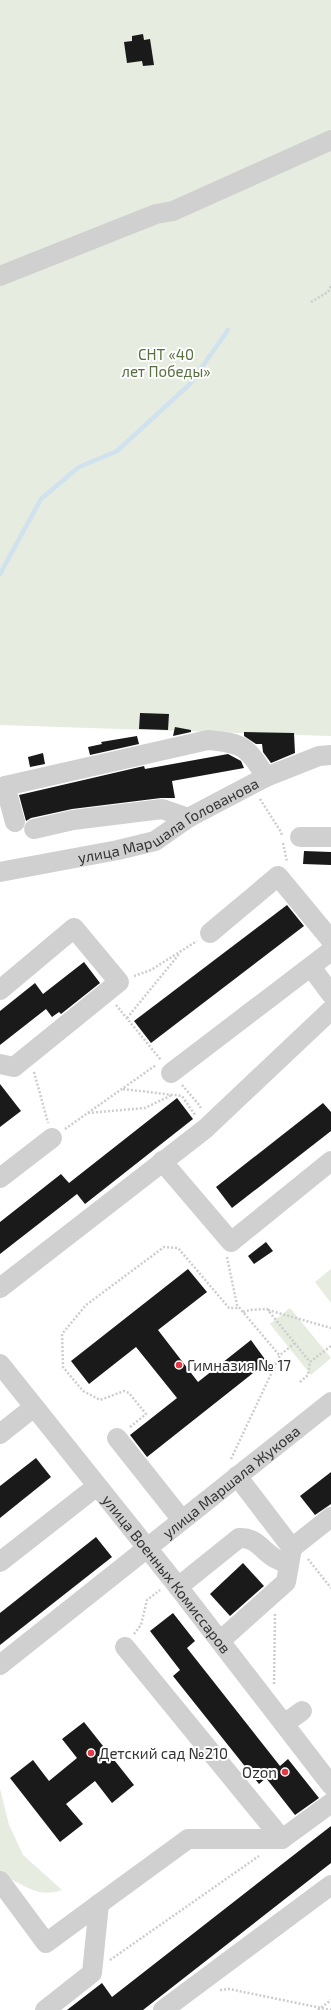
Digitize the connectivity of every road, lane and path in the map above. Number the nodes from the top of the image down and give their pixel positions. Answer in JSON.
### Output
{"nodes":[{"id":1,"x":331,"y":140,"type":"edge"},
{"id":2,"x":0,"y":276,"type":"edge"},
{"id":3,"x":331,"y":286,"type":"edge"},
{"id":4,"x":311,"y":302,"type":"dead end"},
{"id":5,"x":331,"y":755,"type":"edge"},
{"id":6,"x":259,"y":781,"type":"junction"},
{"id":7,"x":188,"y":818,"type":"junction"},
{"id":8,"x":300,"y":837,"type":"dead end"},
{"id":9,"x":331,"y":837,"type":"edge"},
{"id":10,"x":0,"y":872,"type":"edge"},
{"id":11,"x":278,"y":876,"type":"junction"},
{"id":12,"x":210,"y":933,"type":"joint"},
{"id":13,"x":331,"y":940,"type":"edge"},
{"id":14,"x":182,"y":951,"type":"junction"},
{"id":15,"x":331,"y":951,"type":"edge"},
{"id":16,"x":311,"y":967,"type":"junction"},
{"id":17,"x":112,"y":987,"type":"junction"},
{"id":18,"x":0,"y":990,"type":"edge"},
{"id":19,"x":331,"y":994,"type":"edge"},
{"id":20,"x":331,"y":1010,"type":"edge"},
{"id":21,"x":127,"y":1018,"type":"junction"},
{"id":22,"x":29,"y":1054,"type":"junction"},
{"id":23,"x":0,"y":1064,"type":"edge"},
{"id":24,"x":171,"y":1073,"type":"joint"},
{"id":25,"x":122,"y":1089,"type":"junction"},
{"id":26,"x":173,"y":1095,"type":"junction"},
{"id":27,"x":88,"y":1113,"type":"junction"},
{"id":28,"x":205,"y":1128,"type":"junction"},
{"id":29,"x":52,"y":1138,"type":"junction"},
{"id":30,"x":162,"y":1160,"type":"junction"},
{"id":31,"x":331,"y":1161,"type":"edge"},
{"id":32,"x":0,"y":1178,"type":"edge"},
{"id":33,"x":229,"y":1249,"type":"junction"},
{"id":34,"x":0,"y":1288,"type":"edge"},
{"id":35,"x":239,"y":1308,"type":"junction"},
{"id":36,"x":267,"y":1309,"type":"junction"},
{"id":37,"x":243,"y":1312,"type":"junction"},
{"id":38,"x":331,"y":1328,"type":"edge"},
{"id":39,"x":295,"y":1342,"type":"junction"},
{"id":40,"x":331,"y":1346,"type":"edge"},
{"id":41,"x":279,"y":1357,"type":"junction"},
{"id":42,"x":310,"y":1362,"type":"junction"},
{"id":43,"x":0,"y":1364,"type":"edge"},
{"id":44,"x":300,"y":1382,"type":"dead end"},
{"id":45,"x":331,"y":1402,"type":"edge"},
{"id":46,"x":34,"y":1407,"type":"junction"},
{"id":47,"x":0,"y":1434,"type":"edge"},
{"id":48,"x":117,"y":1438,"type":"joint"},
{"id":49,"x":238,"y":1475,"type":"junction"},
{"id":50,"x":97,"y":1486,"type":"junction"},
{"id":51,"x":331,"y":1517,"type":"edge"},
{"id":52,"x":182,"y":1520,"type":"junction"},
{"id":53,"x":148,"y":1548,"type":"junction"},
{"id":54,"x":292,"y":1552,"type":"junction"},
{"id":55,"x":0,"y":1562,"type":"edge"},
{"id":56,"x":175,"y":1583,"type":"junction"},
{"id":57,"x":331,"y":1588,"type":"edge"},
{"id":58,"x":276,"y":1591,"type":"junction"},
{"id":59,"x":220,"y":1642,"type":"junction"},
{"id":60,"x":125,"y":1647,"type":"joint"},
{"id":61,"x":0,"y":1665,"type":"edge"},
{"id":62,"x":302,"y":1711,"type":"dead end"},
{"id":63,"x":279,"y":1718,"type":"junction"},
{"id":64,"x":328,"y":1775,"type":"edge"},
{"id":65,"x":331,"y":1803,"type":"edge"},
{"id":66,"x":282,"y":1839,"type":"junction"},
{"id":67,"x":0,"y":1881,"type":"edge"},
{"id":68,"x":331,"y":1884,"type":"edge"},
{"id":69,"x":99,"y":1904,"type":"junction"},
{"id":70,"x":92,"y":1973,"type":"junction"},
{"id":71,"x":214,"y":1990,"type":"dead end"},
{"id":72,"x":331,"y":2000,"type":"edge"},
{"id":73,"x":319,"y":2009,"type":"edge"},
{"id":74,"x":45,"y":2010,"type":"edge"},
{"id":75,"x":163,"y":2010,"type":"edge"},
{"id":76,"x":331,"y":2010,"type":"edge"}],
"edges":[{"from":1,"to":2,"type":"street"},
{"from":3,"to":4,"type":"path"},
{"from":5,"to":6,"type":"street","name":"улица Маршала Голованова"},
{"from":6,"to":7,"type":"street","name":"улица Маршала Голованова"},
{"from":6,"to":7,"type":"street"},
{"from":6,"to":11,"type":"path"},
{"from":7,"to":10,"type":"street","name":"улица Маршала Голованова"},
{"from":8,"to":9,"type":"street"},
{"from":11,"to":12,"type":"street"},
{"from":11,"to":13,"type":"street"},
{"from":12,"to":14,"type":"path"},
{"from":14,"to":17,"type":"path"},
{"from":14,"to":21,"type":"path"},
{"from":15,"to":16,"type":"street"},
{"from":16,"to":19,"type":"street"},
{"from":16,"to":24,"type":"street"},
{"from":17,"to":18,"type":"street"},
{"from":17,"to":21,"type":"path"},
{"from":17,"to":22,"type":"street"},
{"from":20,"to":28,"type":"street"},
{"from":21,"to":25,"type":"path"},
{"from":22,"to":23,"type":"street"},
{"from":22,"to":29,"type":"path"},
{"from":24,"to":28,"type":"path"},
{"from":25,"to":26,"type":"path"},
{"from":25,"to":27,"type":"path"},
{"from":26,"to":27,"type":"path"},
{"from":26,"to":28,"type":"path"},
{"from":27,"to":29,"type":"path"},
{"from":28,"to":30,"type":"street"},
{"from":29,"to":32,"type":"street"},
{"from":30,"to":33,"type":"street"},
{"from":30,"to":34,"type":"street"},
{"from":31,"to":33,"type":"street"},
{"from":33,"to":35,"type":"path"},
{"from":35,"to":37,"type":"path"},
{"from":35,"to":48,"type":"path"},
{"from":36,"to":37,"type":"path"},
{"from":36,"to":38,"type":"path"},
{"from":36,"to":39,"type":"path"},
{"from":37,"to":41,"type":"path"},
{"from":39,"to":41,"type":"path"},
{"from":39,"to":42,"type":"path"},
{"from":40,"to":42,"type":"path"},
{"from":41,"to":49,"type":"path"},
{"from":42,"to":44,"type":"path"},
{"from":43,"to":46,"type":"street","name":"улица Военных Комиссаров"},
{"from":45,"to":49,"type":"street","name":"улица Маршала Жукова"},
{"from":46,"to":47,"type":"street"},
{"from":46,"to":50,"type":"street","name":"улица Военных Комиссаров"},
{"from":48,"to":52,"type":"street"},
{"from":49,"to":52,"type":"street","name":"улица Маршала Жукова"},
{"from":49,"to":54,"type":"street"},
{"from":50,"to":53,"type":"street","name":"улица Военных Комиссаров"},
{"from":50,"to":55,"type":"street"},
{"from":51,"to":54,"type":"street"},
{"from":52,"to":53,"type":"street","name":"улица Маршала Жукова"},
{"from":53,"to":56,"type":"street","name":"улица Военных Комиссаров"},
{"from":53,"to":61,"type":"street","name":"улица Маршала Жукова"},
{"from":54,"to":56,"type":"street"},
{"from":54,"to":57,"type":"path"},
{"from":54,"to":58,"type":"street"},
{"from":56,"to":59,"type":"street","name":"улица Военных Комиссаров"},
{"from":56,"to":60,"type":"path"},
{"from":58,"to":59,"type":"street"},
{"from":58,"to":63,"type":"path"},
{"from":59,"to":63,"type":"street","name":"улица Военных Комиссаров"},
{"from":60,"to":66,"type":"street"},
{"from":62,"to":63,"type":"street"},
{"from":63,"to":64,"type":"street","name":"улица Военных Комиссаров"},
{"from":65,"to":66,"type":"street"},
{"from":66,"to":69,"type":"street"},
{"from":66,"to":70,"type":"path"},
{"from":67,"to":69,"type":"street"},
{"from":68,"to":75,"type":"street"},
{"from":69,"to":70,"type":"street"},
{"from":70,"to":74,"type":"street"},
{"from":71,"to":73,"type":"path"},
{"from":72,"to":73,"type":"path"},
{"from":73,"to":76,"type":"path"}]}
